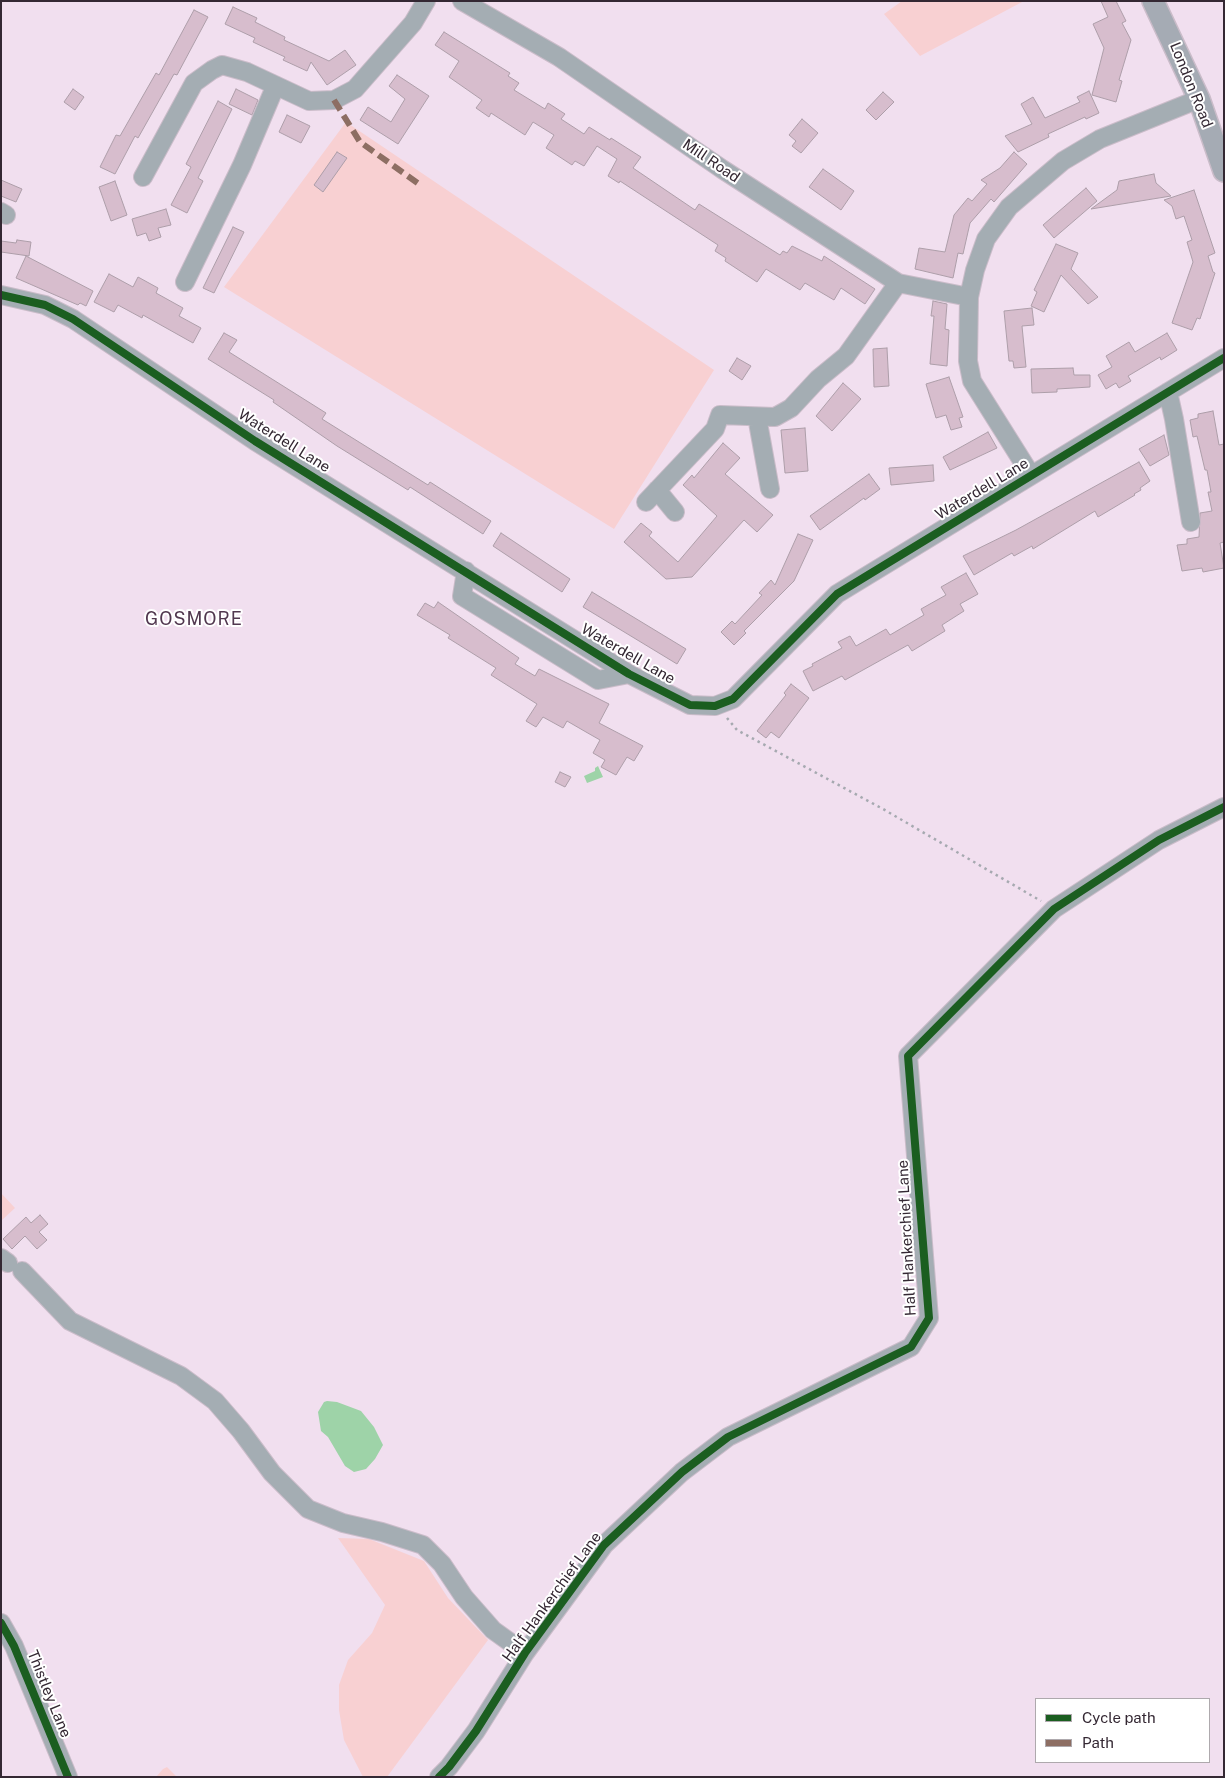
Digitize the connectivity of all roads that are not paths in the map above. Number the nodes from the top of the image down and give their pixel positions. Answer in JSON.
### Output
{"nodes":[{"id":1,"x":426,"y":1,"type":"edge"},
{"id":2,"x":462,"y":1,"type":"edge"},
{"id":3,"x":1153,"y":1,"type":"edge"},
{"id":4,"x":275,"y":87,"type":"junction"},
{"id":5,"x":1199,"y":99,"type":"junction"},
{"id":6,"x":1224,"y":171,"type":"edge"},
{"id":7,"x":143,"y":177,"type":"dead end"},
{"id":8,"x":185,"y":282,"type":"dead end"},
{"id":9,"x":898,"y":283,"type":"junction"},
{"id":10,"x":1,"y":295,"type":"edge"},
{"id":11,"x":969,"y":297,"type":"junction"},
{"id":12,"x":1224,"y":358,"type":"edge"},
{"id":13,"x":1168,"y":392,"type":"junction"},
{"id":14,"x":757,"y":418,"type":"junction"},
{"id":15,"x":1031,"y":475,"type":"junction"},
{"id":16,"x":770,"y":489,"type":"dead end"},
{"id":17,"x":675,"y":512,"type":"dead end"},
{"id":18,"x":1191,"y":522,"type":"dead end"},
{"id":19,"x":466,"y":571,"type":"junction"},
{"id":20,"x":629,"y":674,"type":"junction"},
{"id":21,"x":1224,"y":807,"type":"edge"},
{"id":22,"x":10,"y":1264,"type":"edge"},
{"id":23,"x":1,"y":1623,"type":"edge"},
{"id":24,"x":525,"y":1654,"type":"junction"},
{"id":25,"x":68,"y":1777,"type":"edge"},
{"id":26,"x":439,"y":1777,"type":"edge"}],
"edges":[{"from":1,"to":4,"type":"street"},
{"from":2,"to":9,"type":"street","name":"Mill Road"},
{"from":3,"to":5,"type":"main road","name":"London Road"},
{"from":4,"to":7,"type":"street"},
{"from":4,"to":8,"type":"street"},
{"from":5,"to":6,"type":"main road","name":"London Road"},
{"from":5,"to":11,"type":"street"},
{"from":9,"to":11,"type":"street","name":"Mill Road"},
{"from":9,"to":14,"type":"street"},
{"from":10,"to":19,"type":"street","name":"Waterdell Lane"},
{"from":11,"to":15,"type":"street"},
{"from":12,"to":13,"type":"street","name":"Waterdell Lane"},
{"from":13,"to":15,"type":"street","name":"Waterdell Lane"},
{"from":13,"to":18,"type":"street"},
{"from":14,"to":16,"type":"street"},
{"from":14,"to":17,"type":"street"},
{"from":15,"to":20,"type":"street","name":"Waterdell Lane"},
{"from":19,"to":20,"type":"street","name":"Waterdell Lane"},
{"from":19,"to":20,"type":"street"},
{"from":21,"to":24,"type":"street","name":"Half Hankerchief Lane"},
{"from":22,"to":24,"type":"street"},
{"from":23,"to":25,"type":"street","name":"Thistley Lane"},
{"from":24,"to":26,"type":"street","name":"Half Hankerchief Lane"}]}
